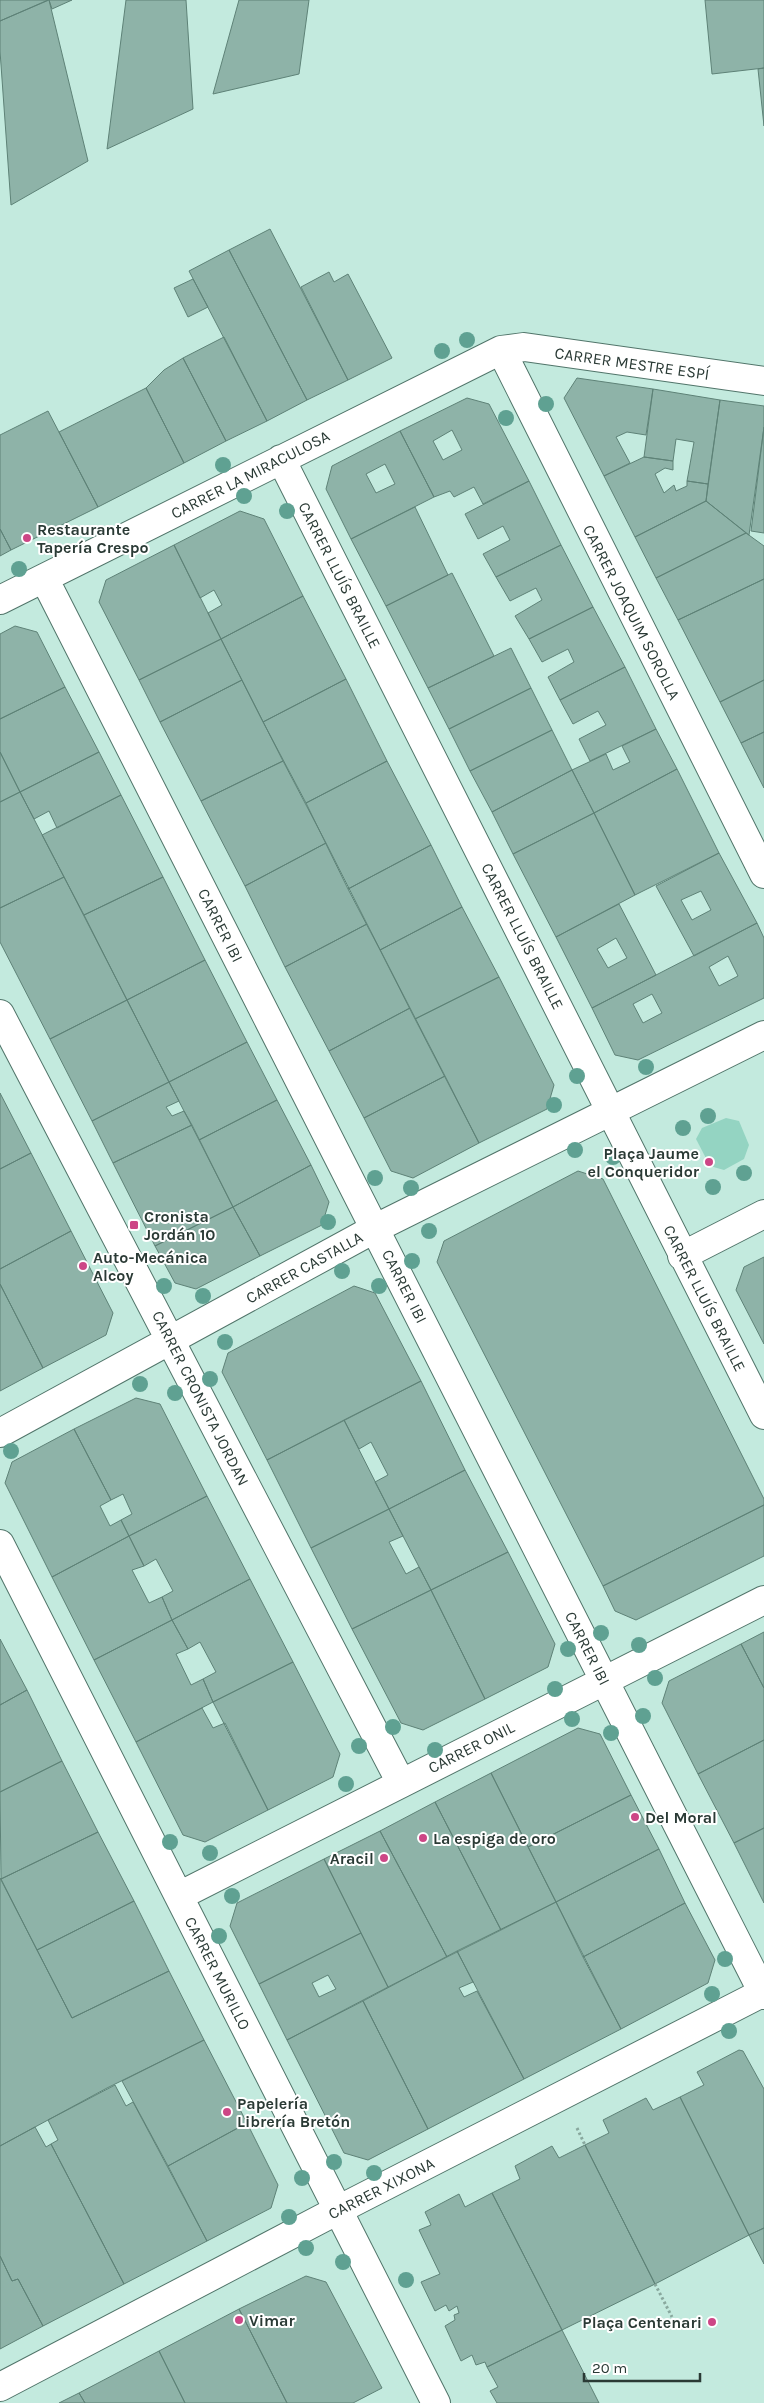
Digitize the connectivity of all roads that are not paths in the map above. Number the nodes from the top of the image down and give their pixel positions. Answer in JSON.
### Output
{"nodes":[{"id":1,"x":501,"y":350,"type":"junction"},
{"id":2,"x":764,"y":382,"type":"edge"},
{"id":3,"x":281,"y":459,"type":"junction"},
{"id":4,"x":44,"y":578,"type":"junction"},
{"id":5,"x":0,"y":600,"type":"edge"},
{"id":6,"x":764,"y":874,"type":"edge"},
{"id":7,"x":0,"y":1014,"type":"edge"},
{"id":8,"x":764,"y":1035,"type":"edge"},
{"id":9,"x":611,"y":1110,"type":"junction"},
{"id":10,"x":764,"y":1214,"type":"edge"},
{"id":11,"x":376,"y":1228,"type":"junction"},
{"id":12,"x":682,"y":1256,"type":"junction"},
{"id":13,"x":171,"y":1340,"type":"junction"},
{"id":14,"x":764,"y":1415,"type":"edge"},
{"id":15,"x":0,"y":1433,"type":"edge"},
{"id":16,"x":0,"y":1544,"type":"edge"},
{"id":17,"x":764,"y":1600,"type":"edge"},
{"id":18,"x":604,"y":1680,"type":"junction"},
{"id":19,"x":401,"y":1783,"type":"junction"},
{"id":20,"x":179,"y":1896,"type":"junction"},
{"id":21,"x":764,"y":1993,"type":"edge"},
{"id":22,"x":338,"y":2210,"type":"junction"},
{"id":23,"x":0,"y":2387,"type":"edge"},
{"id":24,"x":436,"y":2403,"type":"edge"}],
"edges":[{"from":1,"to":2,"type":"street","name":"CARRER MESTRE ESPÍ"},
{"from":1,"to":3,"type":"street","name":"CARRER LA MIRACULOSA"},
{"from":1,"to":6,"type":"street","name":"CARRER JOAQUIM SOROLLA"},
{"from":3,"to":4,"type":"street","name":"CARRER LA MIRACULOSA"},
{"from":3,"to":9,"type":"street","name":"CARRER LLUÍS BRAILLE"},
{"from":4,"to":5,"type":"street","name":"CARRER LA MIRACULOSA"},
{"from":4,"to":11,"type":"street","name":"CARRER IBI"},
{"from":7,"to":13,"type":"street","name":"CARRER CRONISTA JORDAN"},
{"from":8,"to":9,"type":"street"},
{"from":9,"to":11,"type":"street","name":"CARRER CASTALLA"},
{"from":9,"to":12,"type":"street","name":"CARRER LLUÍS BRAILLE"},
{"from":10,"to":12,"type":"street"},
{"from":11,"to":13,"type":"street","name":"CARRER CASTALLA"},
{"from":11,"to":18,"type":"street","name":"CARRER IBI"},
{"from":12,"to":14,"type":"street","name":"CARRER LLUÍS BRAILLE"},
{"from":13,"to":15,"type":"street","name":"CARRER CASTALLA"},
{"from":13,"to":19,"type":"street","name":"CARRER CRONISTA JORDAN"},
{"from":16,"to":20,"type":"street","name":"CARRER MURILLO"},
{"from":17,"to":18,"type":"street","name":"CARRER ONIL"},
{"from":18,"to":19,"type":"street","name":"CARRER ONIL"},
{"from":18,"to":21,"type":"street","name":"CARRER IBI"},
{"from":19,"to":20,"type":"street","name":"CARRER ONIL"},
{"from":20,"to":22,"type":"street","name":"CARRER MURILLO"},
{"from":21,"to":22,"type":"street","name":"CARRER XIXONA"},
{"from":22,"to":23,"type":"street","name":"CARRER XIXONA"},
{"from":22,"to":24,"type":"street","name":"CARRER MURILLO"}]}
